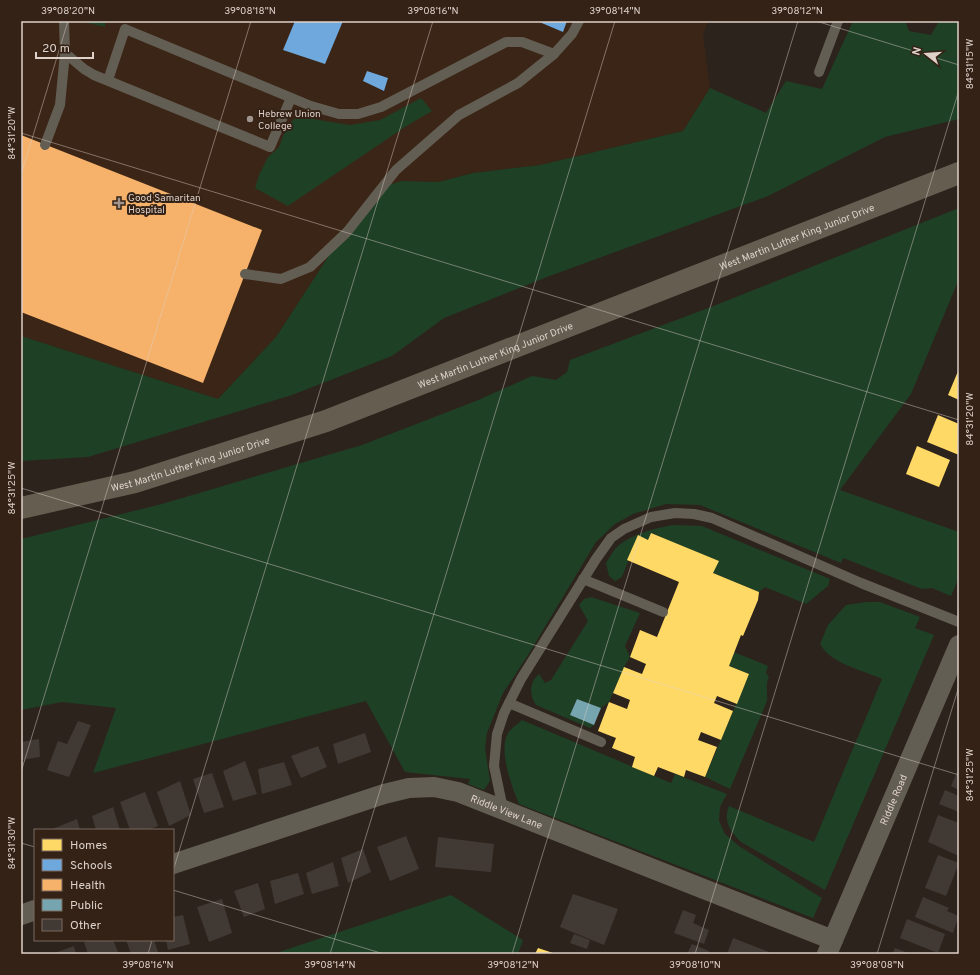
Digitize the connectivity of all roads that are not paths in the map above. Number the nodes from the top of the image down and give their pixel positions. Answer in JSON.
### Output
{"nodes":[{"id":1,"x":64,"y":21,"type":"edge"},
{"id":2,"x":580,"y":21,"type":"edge"},
{"id":3,"x":838,"y":21,"type":"edge"},
{"id":4,"x":65,"y":53,"type":"junction"},
{"id":5,"x":554,"y":54,"type":"junction"},
{"id":6,"x":819,"y":72,"type":"dead end"},
{"id":7,"x":108,"y":80,"type":"junction"},
{"id":8,"x":290,"y":98,"type":"junction"},
{"id":9,"x":45,"y":145,"type":"dead end"},
{"id":10,"x":959,"y":173,"type":"edge"},
{"id":11,"x":245,"y":274,"type":"dead end"},
{"id":12,"x":21,"y":508,"type":"edge"},
{"id":13,"x":583,"y":579,"type":"junction"},
{"id":14,"x":662,"y":612,"type":"dead end"},
{"id":15,"x":959,"y":622,"type":"edge"},
{"id":16,"x":959,"y":645,"type":"edge"},
{"id":17,"x":509,"y":703,"type":"junction"},
{"id":18,"x":601,"y":742,"type":"dead end"},
{"id":19,"x":503,"y":810,"type":"junction"},
{"id":20,"x":174,"y":864,"type":"edge"},
{"id":21,"x":34,"y":910,"type":"edge"},
{"id":22,"x":21,"y":915,"type":"edge"},
{"id":23,"x":830,"y":947,"type":"edge"}],
"edges":[{"from":1,"to":4,"type":"lane"},
{"from":2,"to":5,"type":"lane"},
{"from":3,"to":6,"type":"lane"},
{"from":4,"to":7,"type":"lane"},
{"from":4,"to":9,"type":"lane"},
{"from":5,"to":8,"type":"lane"},
{"from":5,"to":11,"type":"lane"},
{"from":7,"to":8,"type":"lane"},
{"from":7,"to":8,"type":"lane"},
{"from":10,"to":12,"type":"main road","name":"West Martin Luther King Junior Drive"},
{"from":13,"to":14,"type":"lane"},
{"from":13,"to":15,"type":"lane"},
{"from":13,"to":17,"type":"lane"},
{"from":16,"to":23,"type":"street","name":"Riddle Road"},
{"from":17,"to":18,"type":"lane"},
{"from":17,"to":19,"type":"lane"},
{"from":19,"to":20,"type":"street","name":"Riddle View Lane"},
{"from":19,"to":23,"type":"street","name":"Riddle View Lane"},
{"from":21,"to":22,"type":"street"}]}
